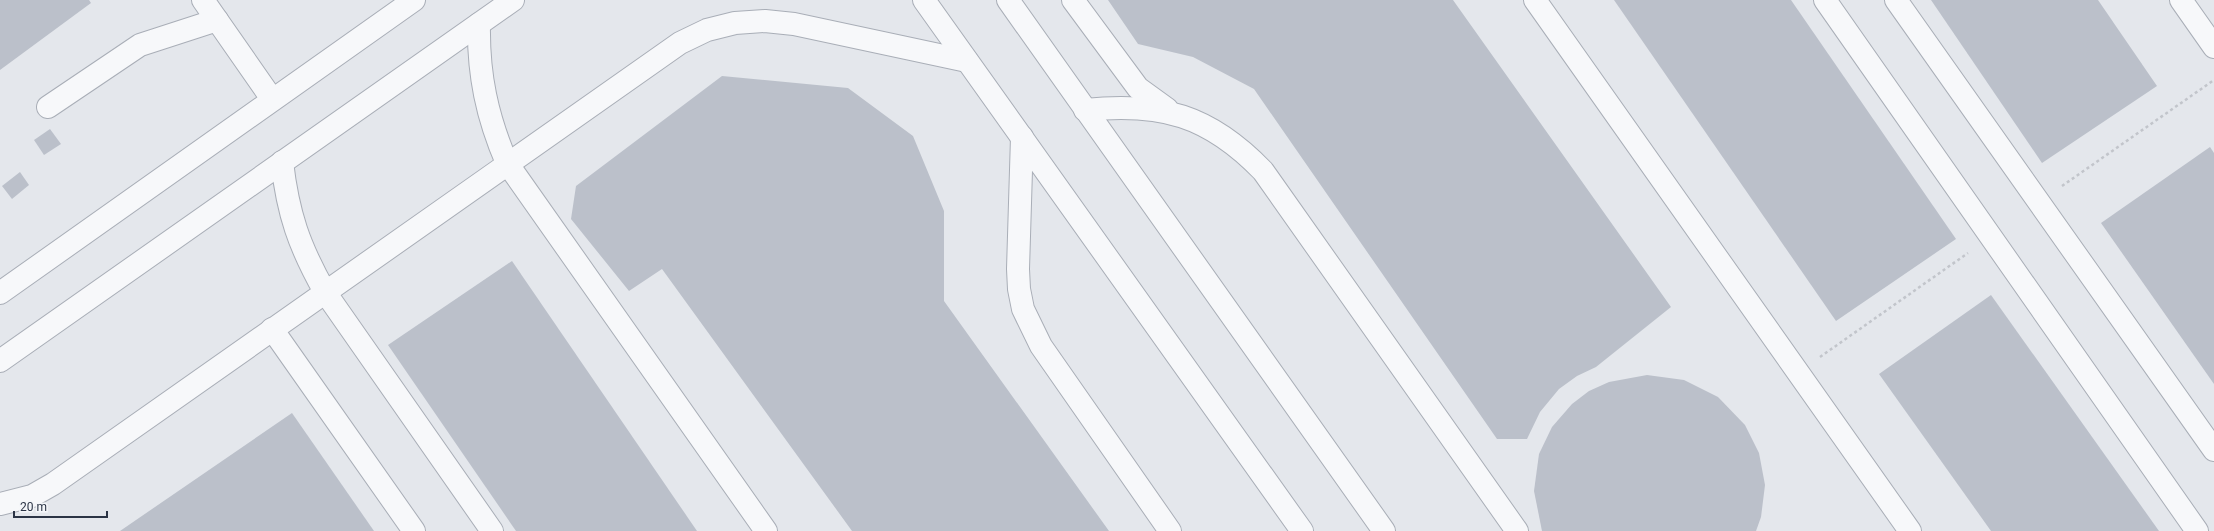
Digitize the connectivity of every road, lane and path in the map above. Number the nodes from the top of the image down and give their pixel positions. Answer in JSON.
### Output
{"nodes":[{"id":1,"x":203,"y":0,"type":"edge"},
{"id":2,"x":414,"y":0,"type":"edge"},
{"id":3,"x":513,"y":0,"type":"edge"},
{"id":4,"x":924,"y":0,"type":"edge"},
{"id":5,"x":1072,"y":0,"type":"edge"},
{"id":6,"x":1535,"y":0,"type":"edge"},
{"id":7,"x":1825,"y":0,"type":"edge"},
{"id":8,"x":1896,"y":0,"type":"edge"},
{"id":9,"x":2181,"y":0,"type":"edge"},
{"id":10,"x":1018,"y":6,"type":"edge"},
{"id":11,"x":217,"y":20,"type":"junction"},
{"id":12,"x":479,"y":24,"type":"junction"},
{"id":13,"x":2214,"y":47,"type":"edge"},
{"id":14,"x":967,"y":61,"type":"junction"},
{"id":15,"x":272,"y":99,"type":"junction"},
{"id":16,"x":48,"y":107,"type":"dead end"},
{"id":17,"x":1085,"y":110,"type":"junction"},
{"id":18,"x":1175,"y":114,"type":"junction"},
{"id":19,"x":1022,"y":137,"type":"junction"},
{"id":20,"x":282,"y":162,"type":"junction"},
{"id":21,"x":508,"y":163,"type":"junction"},
{"id":22,"x":325,"y":292,"type":"junction"},
{"id":23,"x":0,"y":293,"type":"edge"},
{"id":24,"x":272,"y":329,"type":"junction"},
{"id":25,"x":0,"y":361,"type":"edge"},
{"id":26,"x":2214,"y":450,"type":"edge"},
{"id":27,"x":0,"y":504,"type":"edge"},
{"id":28,"x":414,"y":531,"type":"edge"},
{"id":29,"x":492,"y":531,"type":"edge"},
{"id":30,"x":766,"y":531,"type":"edge"},
{"id":31,"x":1170,"y":531,"type":"edge"},
{"id":32,"x":1302,"y":531,"type":"edge"},
{"id":33,"x":1384,"y":531,"type":"edge"},
{"id":34,"x":1517,"y":531,"type":"edge"},
{"id":35,"x":1910,"y":531,"type":"edge"},
{"id":36,"x":2198,"y":531,"type":"edge"}],
"edges":[{"from":1,"to":11,"type":"street"},
{"from":2,"to":15,"type":"street"},
{"from":3,"to":12,"type":"street"},
{"from":4,"to":14,"type":"street"},
{"from":5,"to":18,"type":"street"},
{"from":6,"to":35,"type":"street"},
{"from":7,"to":36,"type":"street"},
{"from":8,"to":26,"type":"street"},
{"from":9,"to":13,"type":"street"},
{"from":10,"to":17,"type":"street"},
{"from":11,"to":15,"type":"street"},
{"from":11,"to":16,"type":"street"},
{"from":12,"to":20,"type":"street"},
{"from":12,"to":21,"type":"street"},
{"from":14,"to":19,"type":"street"},
{"from":14,"to":21,"type":"street"},
{"from":15,"to":23,"type":"street"},
{"from":17,"to":18,"type":"street"},
{"from":17,"to":33,"type":"street"},
{"from":18,"to":34,"type":"street"},
{"from":19,"to":31,"type":"street"},
{"from":19,"to":32,"type":"street"},
{"from":20,"to":22,"type":"street"},
{"from":20,"to":25,"type":"street"},
{"from":21,"to":22,"type":"street"},
{"from":21,"to":30,"type":"street"},
{"from":22,"to":24,"type":"street"},
{"from":22,"to":29,"type":"street"},
{"from":24,"to":27,"type":"street"},
{"from":24,"to":28,"type":"street"}]}
